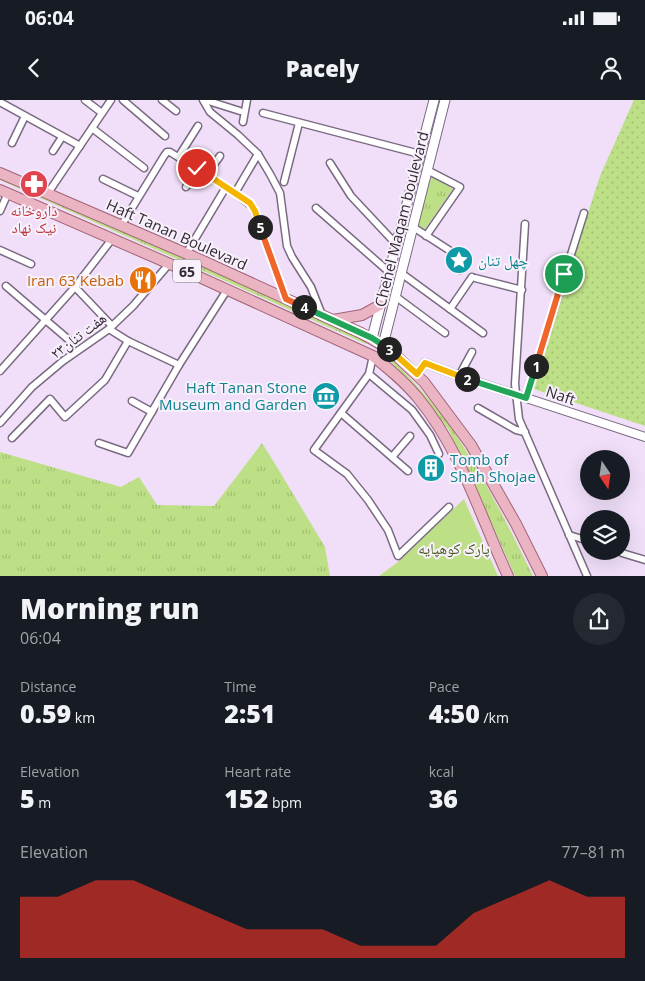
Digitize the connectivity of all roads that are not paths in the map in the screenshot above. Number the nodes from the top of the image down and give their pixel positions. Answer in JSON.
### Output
{"nodes":[{"id":1,"x":85,"y":100,"type":"edge"},
{"id":2,"x":111,"y":100,"type":"edge"},
{"id":3,"x":123,"y":100,"type":"edge"},
{"id":4,"x":162,"y":100,"type":"edge"},
{"id":5,"x":204,"y":100,"type":"edge"},
{"id":6,"x":247,"y":100,"type":"edge"},
{"id":7,"x":434,"y":100,"type":"edge"},
{"id":8,"x":445,"y":100,"type":"edge"},
{"id":9,"x":0,"y":102,"type":"edge"},
{"id":10,"x":176,"y":111,"type":"dead end"},
{"id":11,"x":240,"y":111,"type":"dead end"},
{"id":12,"x":102,"y":113,"type":"junction"},
{"id":13,"x":263,"y":114,"type":"dead end"},
{"id":14,"x":25,"y":116,"type":"junction"},
{"id":15,"x":243,"y":122,"type":"dead end"},
{"id":16,"x":299,"y":123,"type":"junction"},
{"id":17,"x":198,"y":126,"type":"dead end"},
{"id":18,"x":92,"y":128,"type":"junction"},
{"id":19,"x":165,"y":136,"type":"dead end"},
{"id":20,"x":62,"y":137,"type":"junction"},
{"id":21,"x":12,"y":143,"type":"dead end"},
{"id":22,"x":80,"y":146,"type":"junction"},
{"id":23,"x":53,"y":151,"type":"dead end"},
{"id":24,"x":258,"y":154,"type":"junction"},
{"id":25,"x":420,"y":154,"type":"junction"},
{"id":26,"x":179,"y":156,"type":"junction"},
{"id":27,"x":220,"y":156,"type":"dead end"},
{"id":28,"x":330,"y":164,"type":"dead end"},
{"id":29,"x":144,"y":168,"type":"dead end"},
{"id":30,"x":197,"y":168,"type":"junction"},
{"id":31,"x":427,"y":170,"type":"junction"},
{"id":32,"x":0,"y":173,"type":"edge"},
{"id":33,"x":207,"y":174,"type":"junction"},
{"id":34,"x":103,"y":179,"type":"dead end"},
{"id":35,"x":284,"y":182,"type":"dead end"},
{"id":36,"x":186,"y":187,"type":"dead end"},
{"id":37,"x":226,"y":187,"type":"junction"},
{"id":38,"x":4,"y":191,"type":"edge"},
{"id":39,"x":48,"y":193,"type":"junction"},
{"id":40,"x":235,"y":193,"type":"junction"},
{"id":41,"x":138,"y":196,"type":"junction"},
{"id":42,"x":316,"y":208,"type":"dead end"},
{"id":43,"x":0,"y":211,"type":"edge"},
{"id":44,"x":584,"y":213,"type":"dead end"},
{"id":45,"x":525,"y":224,"type":"dead end"},
{"id":46,"x":121,"y":226,"type":"junction"},
{"id":47,"x":413,"y":227,"type":"junction"},
{"id":48,"x":426,"y":236,"type":"junction"},
{"id":49,"x":112,"y":239,"type":"junction"},
{"id":50,"x":396,"y":244,"type":"junction"},
{"id":51,"x":0,"y":250,"type":"edge"},
{"id":52,"x":186,"y":254,"type":"junction"},
{"id":53,"x":392,"y":260,"type":"junction"},
{"id":54,"x":31,"y":264,"type":"dead end"},
{"id":55,"x":169,"y":264,"type":"junction"},
{"id":56,"x":402,"y":268,"type":"junction"},
{"id":57,"x":460,"y":270,"type":"dead end"},
{"id":58,"x":389,"y":272,"type":"junction"},
{"id":59,"x":6,"y":286,"type":"dead end"},
{"id":60,"x":75,"y":287,"type":"junction"},
{"id":61,"x":227,"y":290,"type":"junction"},
{"id":62,"x":522,"y":290,"type":"junction"},
{"id":63,"x":395,"y":296,"type":"junction"},
{"id":64,"x":286,"y":299,"type":"junction"},
{"id":65,"x":380,"y":305,"type":"junction"},
{"id":66,"x":450,"y":309,"type":"junction"},
{"id":67,"x":327,"y":318,"type":"junction"},
{"id":68,"x":45,"y":320,"type":"junction"},
{"id":69,"x":111,"y":328,"type":"junction"},
{"id":70,"x":445,"y":332,"type":"dead end"},
{"id":71,"x":483,"y":333,"type":"dead end"},
{"id":72,"x":372,"y":338,"type":"junction"},
{"id":73,"x":69,"y":340,"type":"dead end"},
{"id":74,"x":128,"y":341,"type":"junction"},
{"id":75,"x":383,"y":345,"type":"junction"},
{"id":76,"x":472,"y":352,"type":"dead end"},
{"id":77,"x":373,"y":356,"type":"junction"},
{"id":78,"x":179,"y":365,"type":"junction"},
{"id":79,"x":0,"y":371,"type":"edge"},
{"id":80,"x":368,"y":374,"type":"junction"},
{"id":81,"x":417,"y":374,"type":"junction"},
{"id":82,"x":460,"y":376,"type":"junction"},
{"id":83,"x":516,"y":395,"type":"junction"},
{"id":84,"x":526,"y":398,"type":"junction"},
{"id":85,"x":132,"y":400,"type":"dead end"},
{"id":86,"x":478,"y":408,"type":"dead end"},
{"id":87,"x":152,"y":412,"type":"junction"},
{"id":88,"x":341,"y":413,"type":"junction"},
{"id":89,"x":0,"y":423,"type":"edge"},
{"id":90,"x":525,"y":432,"type":"junction"},
{"id":91,"x":410,"y":436,"type":"dead end"},
{"id":92,"x":645,"y":437,"type":"edge"},
{"id":93,"x":12,"y":438,"type":"dead end"},
{"id":94,"x":99,"y":443,"type":"dead end"},
{"id":95,"x":439,"y":454,"type":"dead end"},
{"id":96,"x":392,"y":457,"type":"junction"},
{"id":97,"x":408,"y":471,"type":"dead end"},
{"id":98,"x":449,"y":507,"type":"dead end"},
{"id":99,"x":569,"y":535,"type":"junction"},
{"id":100,"x":580,"y":538,"type":"edge"},
{"id":101,"x":630,"y":555,"type":"edge"},
{"id":102,"x":645,"y":560,"type":"edge"},
{"id":103,"x":508,"y":576,"type":"edge"},
{"id":104,"x":542,"y":576,"type":"edge"},
{"id":105,"x":587,"y":576,"type":"edge"}],
"edges":[{"from":1,"to":12,"type":"street"},
{"from":2,"to":12,"type":"street"},
{"from":3,"to":19,"type":"street"},
{"from":4,"to":10,"type":"street"},
{"from":5,"to":11,"type":"street"},
{"from":5,"to":24,"type":"street"},
{"from":6,"to":15,"type":"street"},
{"from":7,"to":25,"type":"main road","name":"Chehel Maqam boulevard"},
{"from":8,"to":31,"type":"main road","name":"Chehel Maqam boulevard"},
{"from":9,"to":14,"type":"street"},
{"from":12,"to":18,"type":"street"},
{"from":13,"to":16,"type":"street"},
{"from":14,"to":20,"type":"street"},
{"from":14,"to":21,"type":"street"},
{"from":16,"to":25,"type":"street"},
{"from":16,"to":35,"type":"street"},
{"from":17,"to":26,"type":"street"},
{"from":18,"to":22,"type":"street"},
{"from":18,"to":29,"type":"street"},
{"from":20,"to":22,"type":"street"},
{"from":20,"to":23,"type":"street"},
{"from":22,"to":39,"type":"street"},
{"from":24,"to":40,"type":"street"},
{"from":24,"to":67,"type":"street"},
{"from":25,"to":50,"type":"main road","name":"Chehel Maqam boulevard"},
{"from":26,"to":30,"type":"street"},
{"from":26,"to":41,"type":"street"},
{"from":27,"to":33,"type":"street"},
{"from":28,"to":50,"type":"street"},
{"from":30,"to":33,"type":"street"},
{"from":30,"to":36,"type":"street"},
{"from":31,"to":47,"type":"main road","name":"Chehel Maqam boulevard"},
{"from":31,"to":48,"type":"street"},
{"from":32,"to":39,"type":"main road","name":"Haft Tanan Boulevard","number":"65"},
{"from":33,"to":37,"type":"street"},
{"from":34,"to":41,"type":"street"},
{"from":37,"to":40,"type":"street"},
{"from":37,"to":52,"type":"street"},
{"from":38,"to":43,"type":"street"},
{"from":38,"to":49,"type":"main road","name":"Haft Tanan Boulevard","number":"65"},
{"from":39,"to":46,"type":"main road","name":"Haft Tanan Boulevard","number":"65"},
{"from":40,"to":64,"type":"street"},
{"from":41,"to":46,"type":"street"},
{"from":42,"to":58,"type":"street"},
{"from":44,"to":84,"type":"street"},
{"from":45,"to":62,"type":"street"},
{"from":46,"to":52,"type":"main road","name":"Haft Tanan Boulevard","number":"65"},
{"from":47,"to":48,"type":"street"},
{"from":47,"to":56,"type":"main road","name":"Chehel Maqam boulevard"},
{"from":48,"to":57,"type":"street"},
{"from":49,"to":55,"type":"main road","name":"Haft Tanan Boulevard","number":"65"},
{"from":49,"to":60,"type":"street"},
{"from":50,"to":53,"type":"main road","name":"Chehel Maqam boulevard"},
{"from":51,"to":54,"type":"street"},
{"from":52,"to":64,"type":"main road","name":"Haft Tanan Boulevard","number":"65"},
{"from":53,"to":56,"type":"main road"},
{"from":53,"to":58,"type":"main road","name":"Chehel Maqam boulevard"},
{"from":55,"to":61,"type":"main road","name":"Haft Tanan Boulevard","number":"65"},
{"from":55,"to":69,"type":"street","name":"هفت تنان۲۳"},
{"from":56,"to":63,"type":"main road","name":"Chehel Maqam boulevard"},
{"from":56,"to":66,"type":"street"},
{"from":58,"to":65,"type":"main road","name":"Chehel Maqam boulevard"},
{"from":59,"to":68,"type":"street"},
{"from":60,"to":68,"type":"street"},
{"from":60,"to":69,"type":"street"},
{"from":61,"to":77,"type":"main road","name":"Haft Tanan Boulevard","number":"65"},
{"from":61,"to":78,"type":"street"},
{"from":62,"to":66,"type":"street"},
{"from":62,"to":83,"type":"street"},
{"from":63,"to":70,"type":"street"},
{"from":63,"to":75,"type":"main road","name":"Chehel Maqam boulevard"},
{"from":64,"to":67,"type":"main road","name":"Haft Tanan Boulevard","number":"65"},
{"from":65,"to":67,"type":"main road"},
{"from":65,"to":72,"type":"main road","name":"Chehel Maqam boulevard"},
{"from":66,"to":71,"type":"street"},
{"from":67,"to":72,"type":"main road","name":"Haft Tanan Boulevard","number":"65"},
{"from":68,"to":73,"type":"street"},
{"from":68,"to":79,"type":"street"},
{"from":69,"to":74,"type":"street"},
{"from":69,"to":89,"type":"street","name":"هفت تنان۲۳"},
{"from":72,"to":75,"type":"main road","name":"Haft Tanan Boulevard","number":"65"},
{"from":74,"to":78,"type":"street"},
{"from":74,"to":93,"type":"street"},
{"from":75,"to":81,"type":"main road","name":"Haft Tanan Boulevard","number":"65"},
{"from":76,"to":82,"type":"street"},
{"from":77,"to":80,"type":"street"},
{"from":77,"to":103,"type":"main road","name":"Haft Tanan Boulevard","number":"65"},
{"from":78,"to":87,"type":"street"},
{"from":80,"to":88,"type":"street"},
{"from":80,"to":95,"type":"street"},
{"from":81,"to":82,"type":"street","name":"Naft"},
{"from":81,"to":104,"type":"main road","name":"Haft Tanan Boulevard","number":"65"},
{"from":82,"to":83,"type":"street","name":"Naft"},
{"from":83,"to":84,"type":"street","name":"Naft"},
{"from":83,"to":90,"type":"street"},
{"from":84,"to":92,"type":"street","name":"Naft"},
{"from":85,"to":87,"type":"street"},
{"from":86,"to":90,"type":"street"},
{"from":87,"to":94,"type":"street"},
{"from":88,"to":96,"type":"street"},
{"from":88,"to":98,"type":"street"},
{"from":90,"to":99,"type":"street"},
{"from":91,"to":96,"type":"street"},
{"from":96,"to":97,"type":"street"},
{"from":99,"to":100,"type":"street"},
{"from":99,"to":105,"type":"street"},
{"from":101,"to":102,"type":"street"}]}
